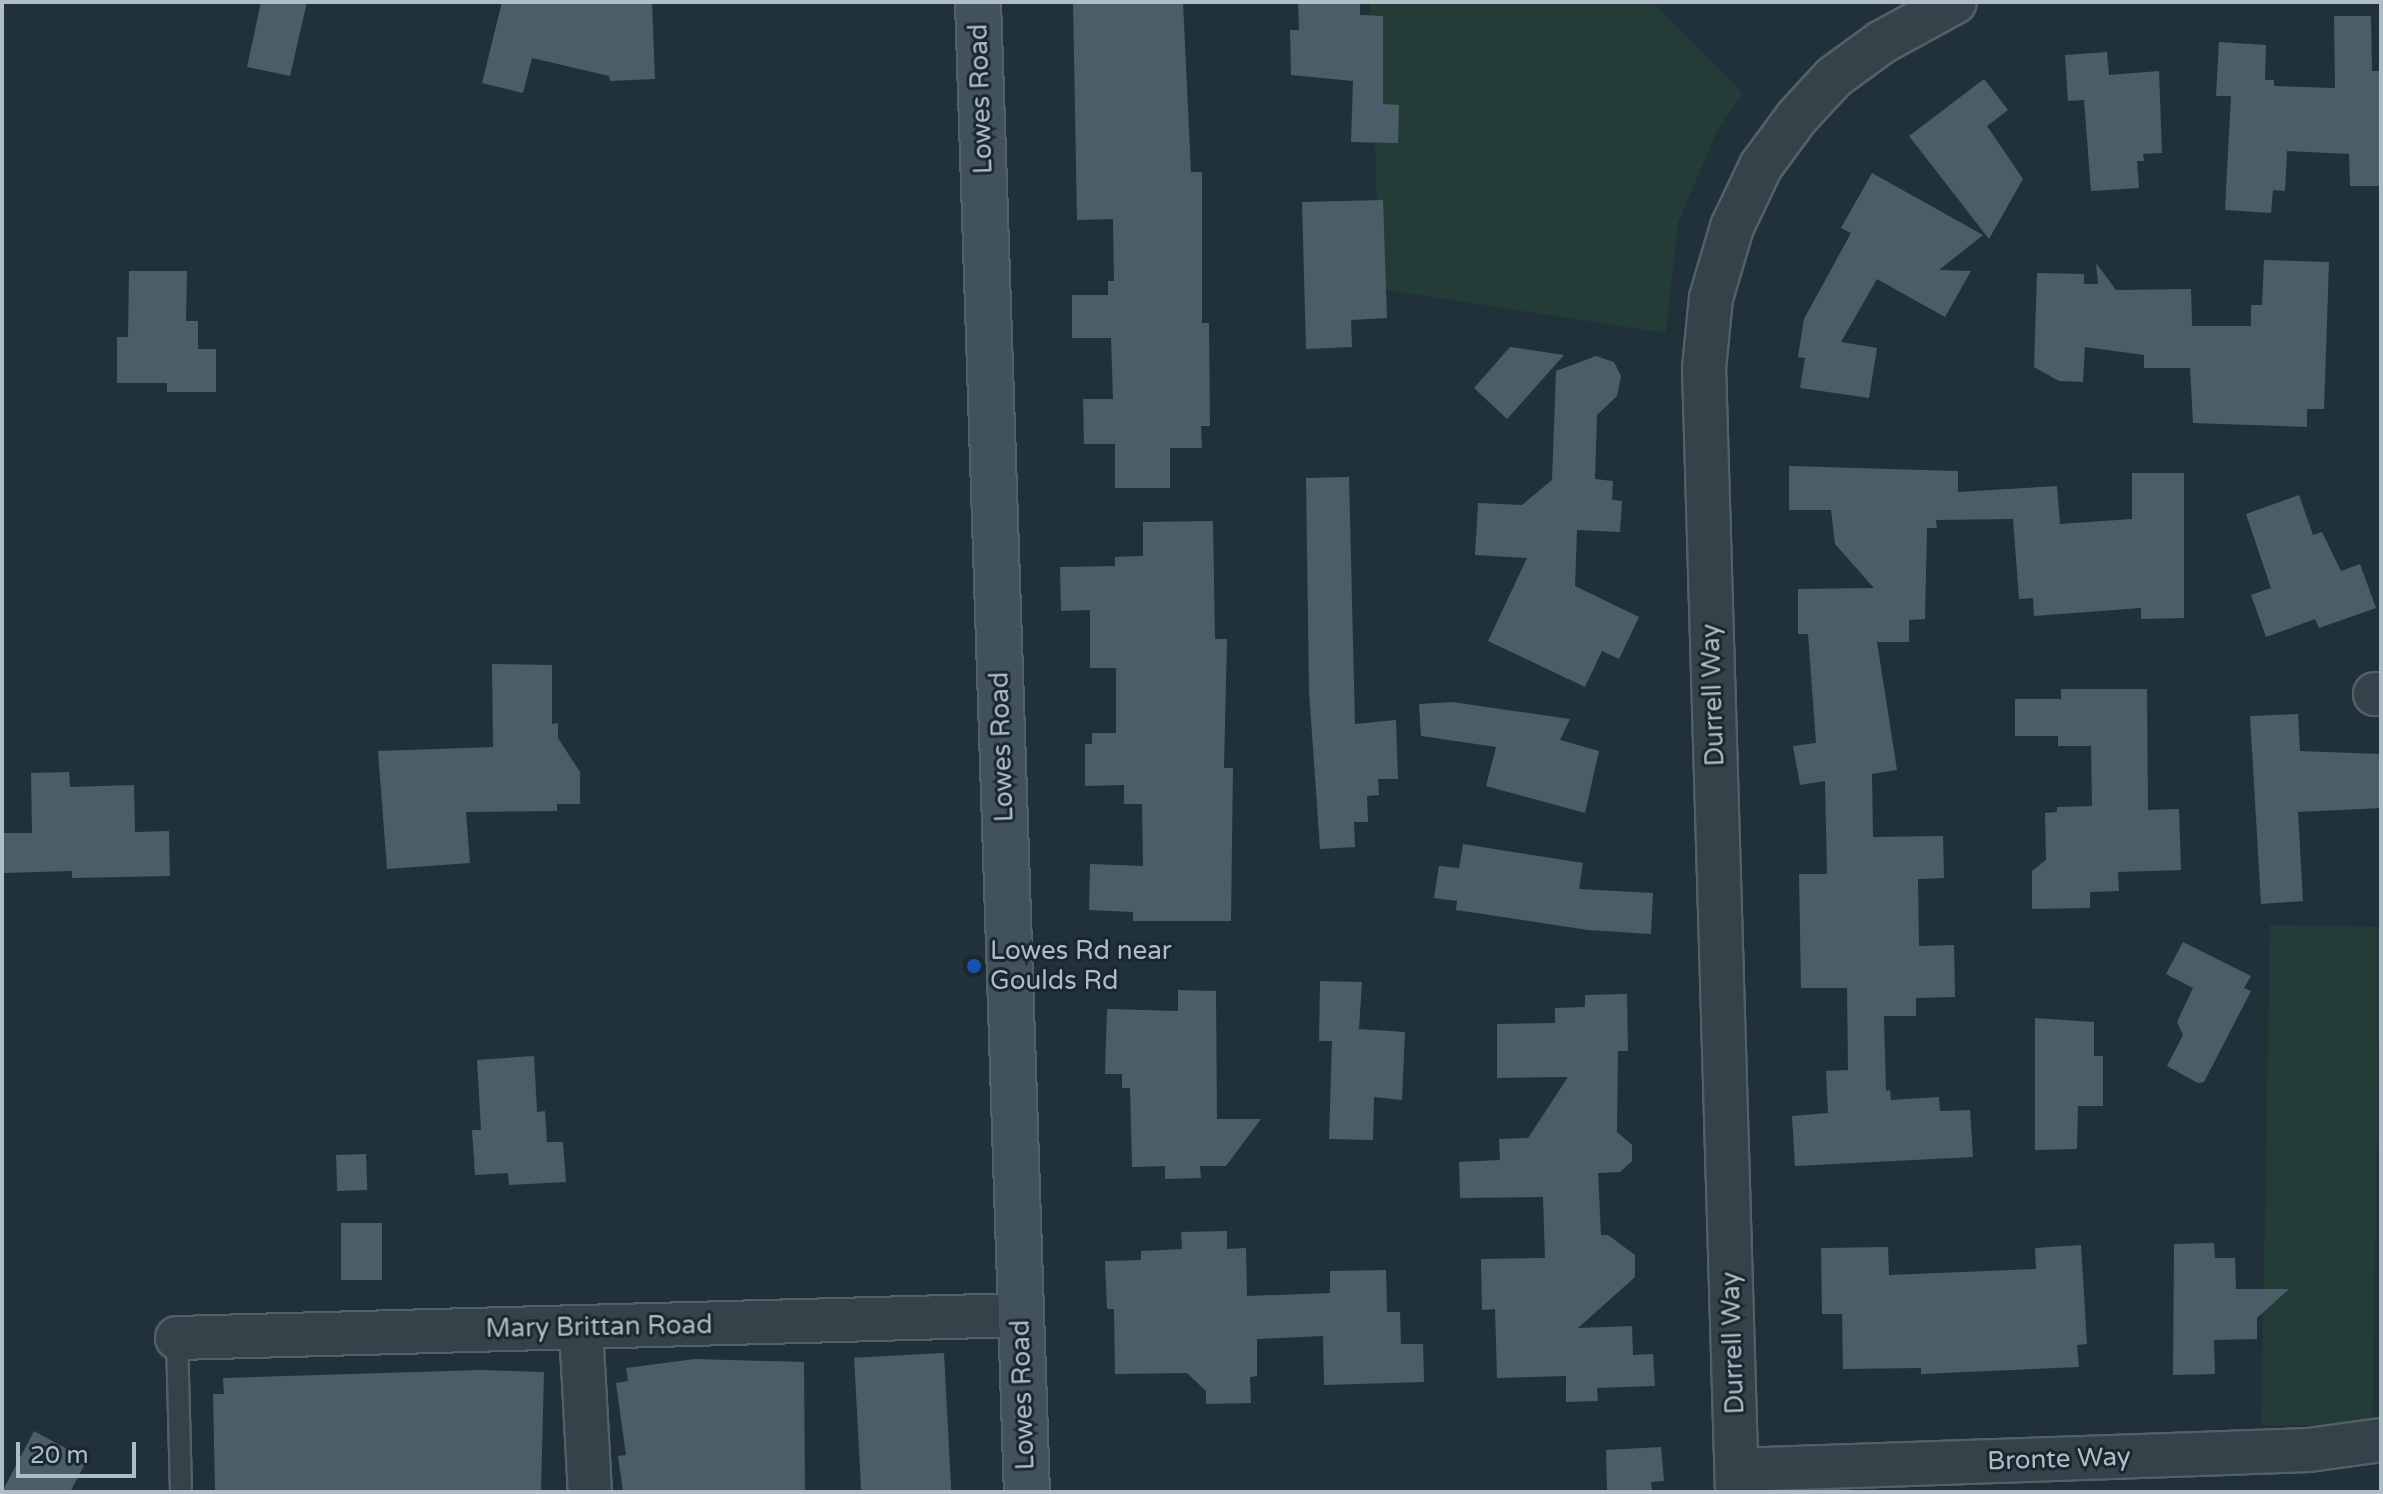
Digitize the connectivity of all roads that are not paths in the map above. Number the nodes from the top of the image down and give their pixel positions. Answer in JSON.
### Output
{"nodes":[{"id":1,"x":978,"y":2,"type":"edge"},
{"id":2,"x":1955,"y":2,"type":"edge"},
{"id":3,"x":1021,"y":1315,"type":"junction"},
{"id":4,"x":581,"y":1328,"type":"junction"},
{"id":5,"x":177,"y":1338,"type":"joint"},
{"id":6,"x":2381,"y":1440,"type":"edge"},
{"id":7,"x":1737,"y":1481,"type":"edge"},
{"id":8,"x":181,"y":1492,"type":"edge"},
{"id":9,"x":590,"y":1492,"type":"edge"},
{"id":10,"x":1027,"y":1492,"type":"edge"}],
"edges":[{"from":1,"to":3,"type":"main road","name":"Lowes Road"},
{"from":2,"to":7,"type":"street","name":"Durrell Way"},
{"from":3,"to":4,"type":"street","name":"Mary Brittan Road"},
{"from":3,"to":10,"type":"main road","name":"Lowes Road"},
{"from":4,"to":5,"type":"street","name":"Mary Brittan Road"},
{"from":4,"to":9,"type":"street"},
{"from":5,"to":8,"type":"lane"},
{"from":6,"to":7,"type":"street","name":"Bronte Way"}]}
